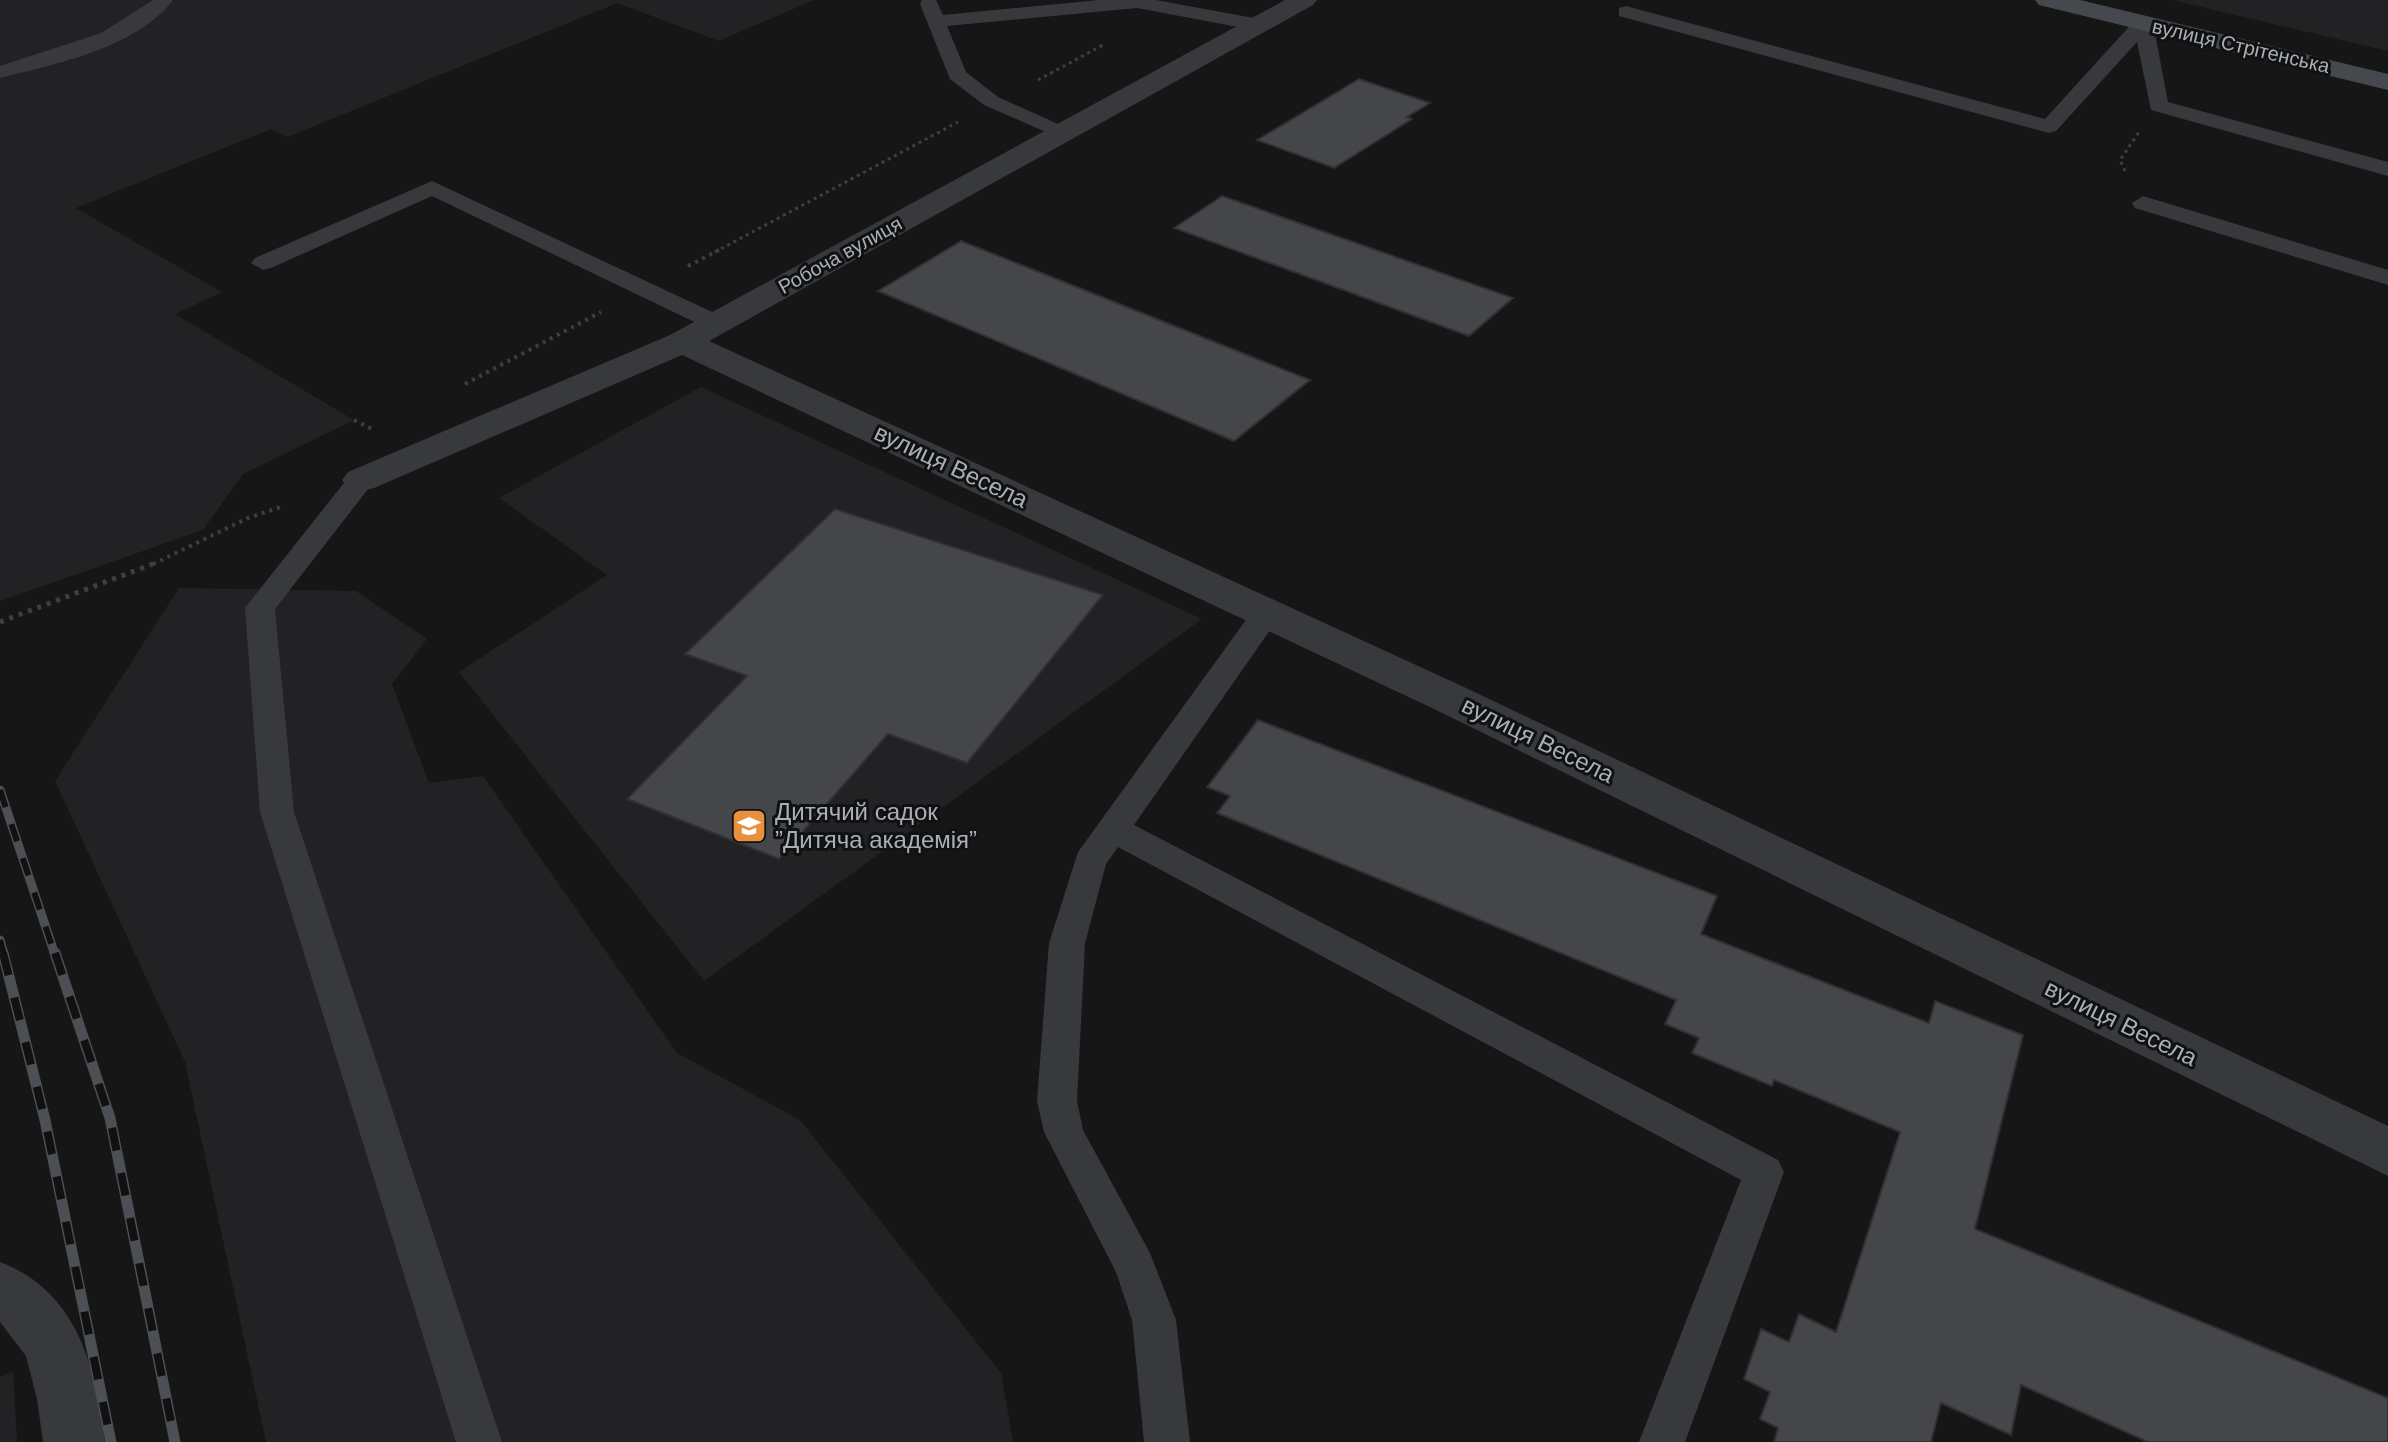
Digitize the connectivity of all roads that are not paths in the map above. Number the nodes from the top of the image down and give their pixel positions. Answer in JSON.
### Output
{"nodes":[{"id":1,"x":164,"y":0,"type":"edge"},
{"id":2,"x":930,"y":0,"type":"edge"},
{"id":3,"x":1304,"y":0,"type":"edge"},
{"id":4,"x":2048,"y":0,"type":"edge"},
{"id":5,"x":2106,"y":6,"type":"edge"},
{"id":6,"x":1626,"y":12,"type":"dead end"},
{"id":7,"x":936,"y":21,"type":"junction"},
{"id":8,"x":2143,"y":23,"type":"junction"},
{"id":9,"x":1259,"y":25,"type":"junction"},
{"id":10,"x":0,"y":72,"type":"edge"},
{"id":11,"x":2388,"y":82,"type":"edge"},
{"id":12,"x":1062,"y":133,"type":"junction"},
{"id":13,"x":2388,"y":169,"type":"edge"},
{"id":14,"x":2143,"y":203,"type":"road end"},
{"id":15,"x":263,"y":263,"type":"dead end"},
{"id":16,"x":2388,"y":278,"type":"edge"},
{"id":17,"x":699,"y":333,"type":"junction"},
{"id":18,"x":361,"y":480,"type":"joint"},
{"id":19,"x":1267,"y":613,"type":"junction"},
{"id":20,"x":1113,"y":829,"type":"junction"},
{"id":21,"x":2388,"y":1152,"type":"edge"},
{"id":22,"x":0,"y":1289,"type":"edge"},
{"id":23,"x":74,"y":1442,"type":"edge"},
{"id":24,"x":479,"y":1442,"type":"edge"},
{"id":25,"x":1167,"y":1442,"type":"edge"},
{"id":26,"x":1662,"y":1442,"type":"edge"}],
"edges":[{"from":1,"to":10,"type":"lane"},
{"from":2,"to":7,"type":"lane"},
{"from":3,"to":9,"type":"street","name":"Робоча вулиця"},
{"from":4,"to":5,"type":"main road","name":"вулиця Стрітенська"},
{"from":5,"to":8,"type":"main road","name":"вулиця Стрітенська"},
{"from":6,"to":8,"type":"lane"},
{"from":7,"to":9,"type":"lane"},
{"from":7,"to":12,"type":"lane"},
{"from":8,"to":11,"type":"main road","name":"вулиця Стрітенська"},
{"from":8,"to":13,"type":"lane"},
{"from":9,"to":12,"type":"street","name":"Робоча вулиця"},
{"from":12,"to":17,"type":"street","name":"Робоча вулиця"},
{"from":14,"to":16,"type":"lane"},
{"from":15,"to":17,"type":"lane"},
{"from":17,"to":18,"type":"street","name":"Робоча вулиця"},
{"from":17,"to":19,"type":"street","name":"вулиця Весела"},
{"from":18,"to":24,"type":"lane"},
{"from":19,"to":20,"type":"lane"},
{"from":19,"to":21,"type":"street","name":"вулиця Весела"},
{"from":20,"to":25,"type":"lane"},
{"from":20,"to":26,"type":"lane"},
{"from":22,"to":23,"type":"street"}]}
